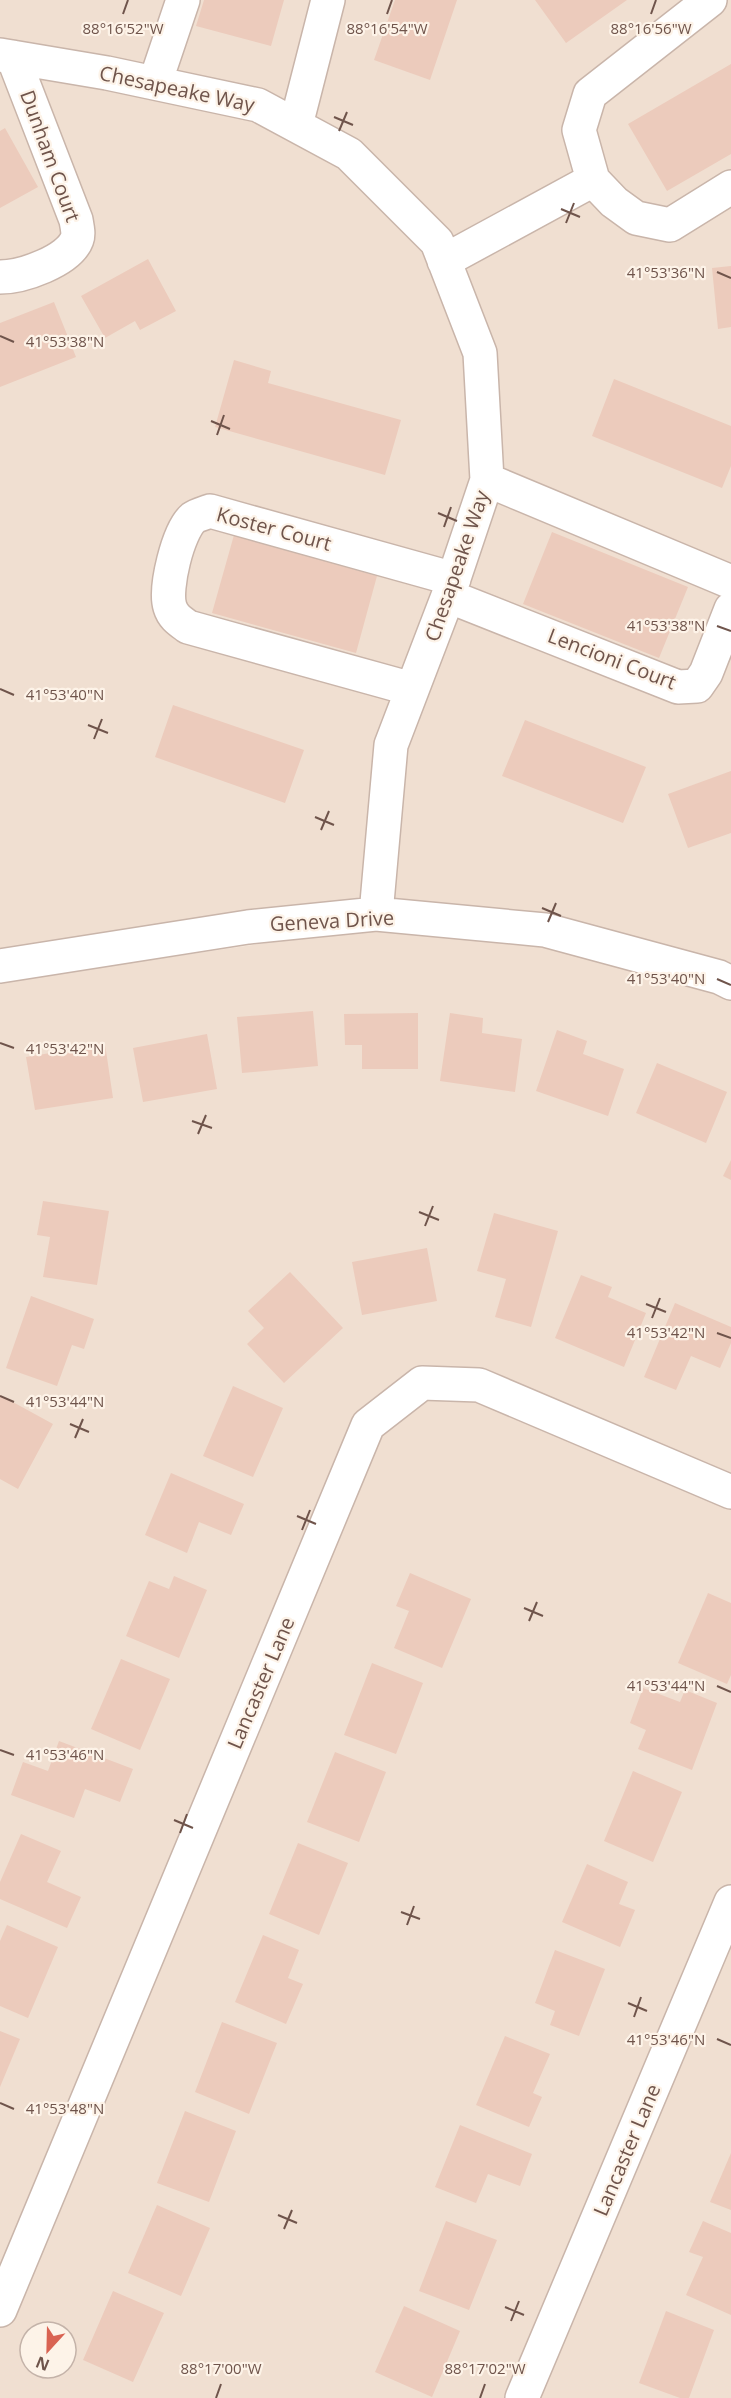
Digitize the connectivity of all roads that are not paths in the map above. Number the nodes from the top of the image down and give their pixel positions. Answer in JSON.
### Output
{"nodes":[{"id":1,"x":183,"y":0,"type":"edge"},
{"id":2,"x":328,"y":0,"type":"edge"},
{"id":3,"x":710,"y":0,"type":"edge"},
{"id":4,"x":6,"y":56,"type":"edge"},
{"id":5,"x":155,"y":83,"type":"junction"},
{"id":6,"x":296,"y":125,"type":"junction"},
{"id":7,"x":593,"y":180,"type":"junction"},
{"id":8,"x":731,"y":187,"type":"edge"},
{"id":9,"x":444,"y":261,"type":"junction"},
{"id":10,"x":0,"y":277,"type":"edge"},
{"id":11,"x":487,"y":480,"type":"junction"},
{"id":12,"x":731,"y":582,"type":"edge"},
{"id":13,"x":451,"y":587,"type":"junction"},
{"id":14,"x":731,"y":609,"type":"edge"},
{"id":15,"x":412,"y":689,"type":"junction"},
{"id":16,"x":376,"y":914,"type":"junction"},
{"id":17,"x":0,"y":966,"type":"edge"},
{"id":18,"x":731,"y":983,"type":"edge"},
{"id":19,"x":731,"y":1492,"type":"edge"},
{"id":20,"x":731,"y":1902,"type":"edge"},
{"id":21,"x":0,"y":2310,"type":"edge"},
{"id":22,"x":522,"y":2398,"type":"edge"}],
"edges":[{"from":1,"to":5,"type":"street"},
{"from":2,"to":6,"type":"street"},
{"from":3,"to":7,"type":"street"},
{"from":4,"to":5,"type":"street","name":"Chesapeake Way"},
{"from":4,"to":10,"type":"street","name":"Dunham Court"},
{"from":5,"to":6,"type":"street","name":"Chesapeake Way"},
{"from":6,"to":9,"type":"street","name":"Chesapeake Way"},
{"from":7,"to":8,"type":"street"},
{"from":7,"to":9,"type":"street"},
{"from":9,"to":11,"type":"street","name":"Chesapeake Way"},
{"from":11,"to":12,"type":"street"},
{"from":11,"to":13,"type":"street","name":"Chesapeake Way"},
{"from":13,"to":14,"type":"street","name":"Lencioni Court"},
{"from":13,"to":15,"type":"street","name":"Chesapeake Way"},
{"from":13,"to":15,"type":"street","name":"Koster Court"},
{"from":15,"to":16,"type":"street","name":"Chesapeake Way"},
{"from":16,"to":17,"type":"street","name":"Geneva Drive"},
{"from":16,"to":18,"type":"street","name":"Geneva Drive"},
{"from":19,"to":21,"type":"street","name":"Lancaster Lane"},
{"from":20,"to":22,"type":"street","name":"Lancaster Lane"}]}
